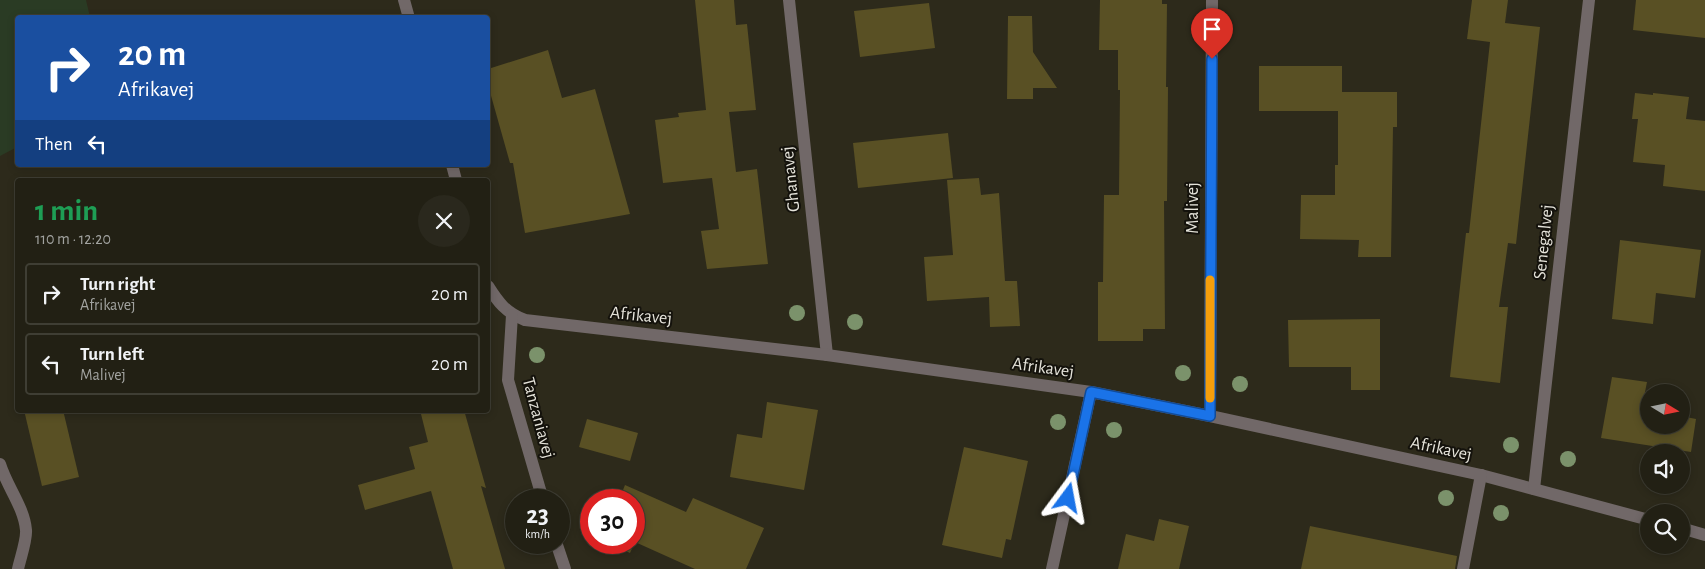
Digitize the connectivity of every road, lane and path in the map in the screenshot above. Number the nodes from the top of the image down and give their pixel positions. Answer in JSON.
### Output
{"nodes":[{"id":1,"x":404,"y":0,"type":"edge"},
{"id":2,"x":789,"y":0,"type":"edge"},
{"id":3,"x":1212,"y":0,"type":"edge"},
{"id":4,"x":1589,"y":0,"type":"edge"},
{"id":5,"x":408,"y":15,"type":"edge"},
{"id":6,"x":490,"y":289,"type":"edge"},
{"id":7,"x":512,"y":315,"type":"junction"},
{"id":8,"x":827,"y":354,"type":"junction"},
{"id":9,"x":1091,"y":392,"type":"junction"},
{"id":10,"x":1210,"y":416,"type":"junction"},
{"id":11,"x":1,"y":471,"type":"edge"},
{"id":12,"x":1481,"y":475,"type":"junction"},
{"id":13,"x":1534,"y":488,"type":"junction"},
{"id":14,"x":540,"y":489,"type":"edge"},
{"id":15,"x":1640,"y":517,"type":"edge"},
{"id":16,"x":1690,"y":531,"type":"edge"},
{"id":17,"x":1705,"y":535,"type":"edge"},
{"id":18,"x":560,"y":554,"type":"edge"},
{"id":19,"x":18,"y":569,"type":"edge"},
{"id":20,"x":565,"y":569,"type":"edge"},
{"id":21,"x":1052,"y":569,"type":"edge"},
{"id":22,"x":1462,"y":569,"type":"edge"}],
"edges":[{"from":1,"to":5,"type":"street"},
{"from":2,"to":8,"type":"street","name":"Ghanavej"},
{"from":3,"to":10,"type":"street","name":"Malivej"},
{"from":4,"to":13,"type":"street","name":"Senegalvej"},
{"from":6,"to":7,"type":"street"},
{"from":7,"to":8,"type":"street","name":"Afrikavej"},
{"from":7,"to":14,"type":"street","name":"Tanzaniavej"},
{"from":8,"to":9,"type":"street","name":"Afrikavej"},
{"from":9,"to":10,"type":"street","name":"Afrikavej"},
{"from":9,"to":21,"type":"street"},
{"from":10,"to":12,"type":"street","name":"Afrikavej"},
{"from":11,"to":19,"type":"street"},
{"from":12,"to":13,"type":"street","name":"Afrikavej"},
{"from":12,"to":22,"type":"street"},
{"from":13,"to":15,"type":"street","name":"Afrikavej"},
{"from":16,"to":17,"type":"street"},
{"from":18,"to":20,"type":"street"}]}
